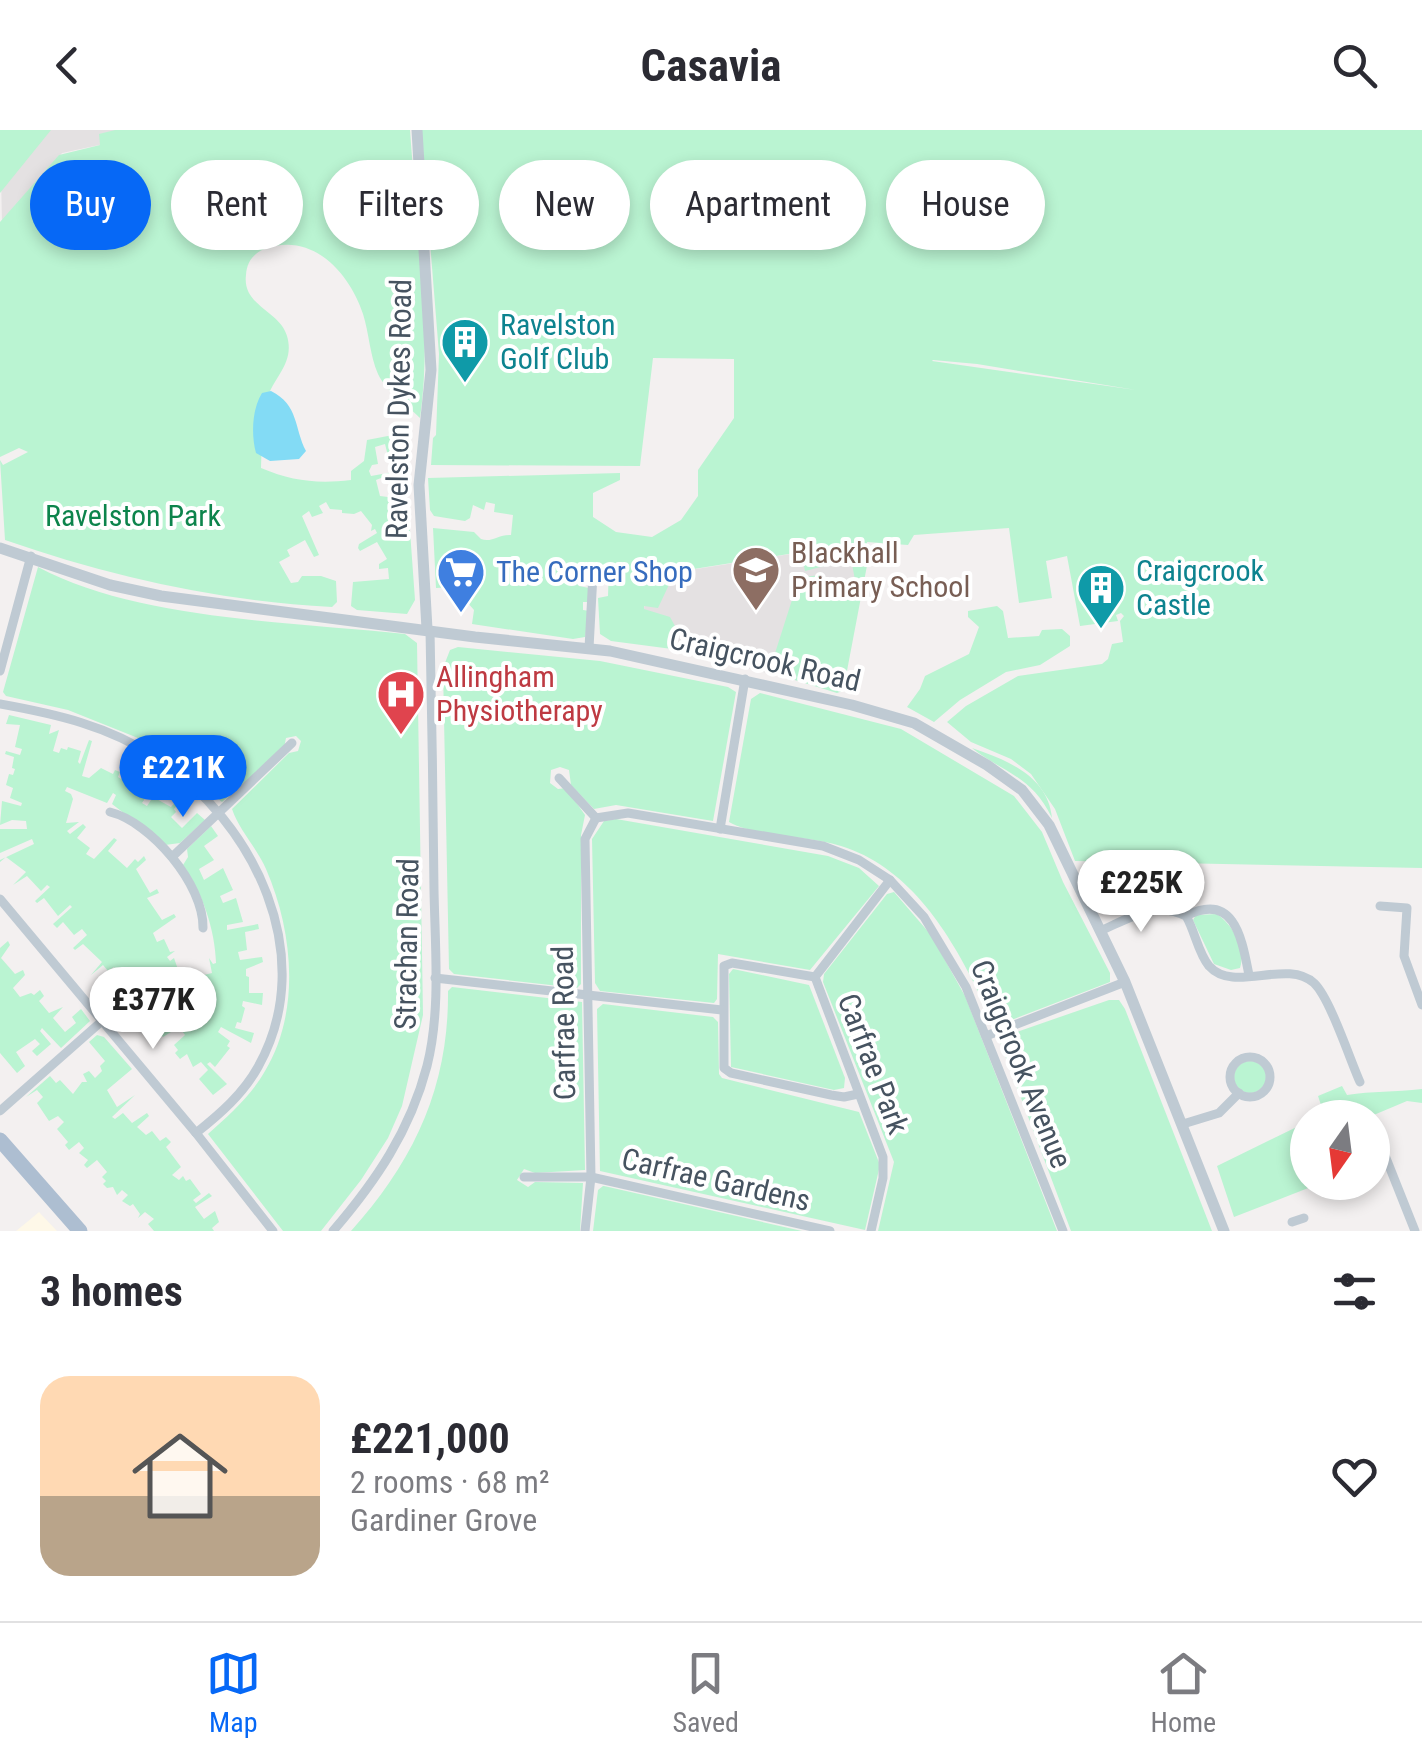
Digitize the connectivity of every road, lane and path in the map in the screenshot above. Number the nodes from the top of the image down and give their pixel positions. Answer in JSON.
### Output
{"nodes":[{"id":1,"x":417,"y":130,"type":"edge"},
{"id":2,"x":0,"y":548,"type":"edge"},
{"id":3,"x":31,"y":556,"type":"junction"},
{"id":4,"x":593,"y":574,"type":"dead end"},
{"id":5,"x":428,"y":629,"type":"junction"},
{"id":6,"x":589,"y":648,"type":"junction"},
{"id":7,"x":0,"y":671,"type":"edge"},
{"id":8,"x":745,"y":679,"type":"junction"},
{"id":9,"x":0,"y":704,"type":"edge"},
{"id":10,"x":292,"y":743,"type":"dead end"},
{"id":11,"x":559,"y":778,"type":"dead end"},
{"id":12,"x":220,"y":811,"type":"junction"},
{"id":13,"x":110,"y":812,"type":"dead end"},
{"id":14,"x":596,"y":818,"type":"junction"},
{"id":15,"x":720,"y":829,"type":"junction"},
{"id":16,"x":172,"y":857,"type":"junction"},
{"id":17,"x":890,"y":880,"type":"junction"},
{"id":18,"x":0,"y":899,"type":"edge"},
{"id":19,"x":1380,"y":906,"type":"dead end"},
{"id":20,"x":1186,"y":916,"type":"junction"},
{"id":21,"x":203,"y":928,"type":"dead end"},
{"id":22,"x":1100,"y":931,"type":"junction"},
{"id":23,"x":1405,"y":934,"type":"junction"},
{"id":24,"x":1419,"y":935,"type":"dead end"},
{"id":25,"x":1249,"y":975,"type":"junction"},
{"id":26,"x":814,"y":977,"type":"junction"},
{"id":27,"x":435,"y":978,"type":"junction"},
{"id":28,"x":1124,"y":982,"type":"junction"},
{"id":29,"x":588,"y":995,"type":"junction"},
{"id":30,"x":1422,"y":1005,"type":"edge"},
{"id":31,"x":722,"y":1010,"type":"junction"},
{"id":32,"x":102,"y":1021,"type":"junction"},
{"id":33,"x":986,"y":1036,"type":"junction"},
{"id":34,"x":1366,"y":1062,"type":"dead end"},
{"id":35,"x":1354,"y":1067,"type":"junction"},
{"id":36,"x":1360,"y":1082,"type":"dead end"},
{"id":37,"x":1238,"y":1093,"type":"junction"},
{"id":38,"x":858,"y":1094,"type":"junction"},
{"id":39,"x":0,"y":1111,"type":"edge"},
{"id":40,"x":1183,"y":1124,"type":"junction"},
{"id":41,"x":196,"y":1133,"type":"junction"},
{"id":42,"x":0,"y":1140,"type":"edge"},
{"id":43,"x":1395,"y":1148,"type":"dead end"},
{"id":44,"x":1390,"y":1150,"type":"edge"},
{"id":45,"x":1390,"y":1169,"type":"edge"},
{"id":46,"x":524,"y":1177,"type":"dead end"},
{"id":47,"x":591,"y":1177,"type":"junction"},
{"id":48,"x":1298,"y":1220,"type":"dead end"},
{"id":49,"x":80,"y":1231,"type":"edge"},
{"id":50,"x":273,"y":1231,"type":"edge"},
{"id":51,"x":333,"y":1231,"type":"edge"},
{"id":52,"x":585,"y":1231,"type":"edge"},
{"id":53,"x":830,"y":1231,"type":"edge"},
{"id":54,"x":871,"y":1231,"type":"edge"},
{"id":55,"x":1062,"y":1231,"type":"edge"},
{"id":56,"x":1224,"y":1231,"type":"edge"},
{"id":57,"x":1303,"y":1231,"type":"edge"},
{"id":58,"x":1415,"y":1231,"type":"edge"}],
"edges":[{"from":1,"to":5,"type":"street","name":"Ravelston Dykes Road"},
{"from":2,"to":3,"type":"street","name":"Craigcrook Road"},
{"from":3,"to":5,"type":"street","name":"Craigcrook Road"},
{"from":3,"to":7,"type":"street"},
{"from":4,"to":6,"type":"street"},
{"from":5,"to":6,"type":"street","name":"Craigcrook Road"},
{"from":5,"to":27,"type":"street","name":"Strachan Road"},
{"from":6,"to":8,"type":"street","name":"Craigcrook Road"},
{"from":8,"to":15,"type":"street"},
{"from":8,"to":22,"type":"street","name":"Craigcrook Road"},
{"from":9,"to":12,"type":"street"},
{"from":10,"to":12,"type":"street"},
{"from":11,"to":14,"type":"street"},
{"from":12,"to":16,"type":"street"},
{"from":12,"to":41,"type":"street"},
{"from":13,"to":16,"type":"street"},
{"from":14,"to":15,"type":"street","name":"Craigcrook Avenue"},
{"from":14,"to":29,"type":"street","name":"Carfrae Road"},
{"from":15,"to":17,"type":"street","name":"Craigcrook Avenue"},
{"from":16,"to":21,"type":"street"},
{"from":17,"to":26,"type":"street","name":"Carfrae Park"},
{"from":17,"to":33,"type":"street","name":"Craigcrook Avenue"},
{"from":18,"to":32,"type":"street"},
{"from":19,"to":23,"type":"street"},
{"from":20,"to":22,"type":"street"},
{"from":20,"to":25,"type":"street"},
{"from":20,"to":25,"type":"street"},
{"from":22,"to":28,"type":"street","name":"Craigcrook Road"},
{"from":23,"to":24,"type":"street"},
{"from":23,"to":30,"type":"street"},
{"from":25,"to":35,"type":"street"},
{"from":26,"to":31,"type":"street"},
{"from":26,"to":38,"type":"street","name":"Carfrae Park"},
{"from":27,"to":29,"type":"street"},
{"from":27,"to":51,"type":"street","name":"Strachan Road"},
{"from":28,"to":33,"type":"street"},
{"from":28,"to":40,"type":"street","name":"Craigcrook Road"},
{"from":29,"to":31,"type":"street"},
{"from":29,"to":47,"type":"street","name":"Carfrae Road"},
{"from":31,"to":38,"type":"street"},
{"from":32,"to":39,"type":"street"},
{"from":32,"to":41,"type":"street"},
{"from":33,"to":55,"type":"street","name":"Craigcrook Avenue"},
{"from":34,"to":35,"type":"street"},
{"from":35,"to":36,"type":"street"},
{"from":37,"to":37,"type":"street"},
{"from":37,"to":40,"type":"street"},
{"from":38,"to":54,"type":"street","name":"Carfrae Park"},
{"from":40,"to":56,"type":"street","name":"Craigcrook Road"},
{"from":41,"to":50,"type":"street"},
{"from":42,"to":49,"type":"main road"},
{"from":43,"to":44,"type":"street"},
{"from":45,"to":58,"type":"street"},
{"from":46,"to":47,"type":"street","name":"Carfrae Gardens"},
{"from":47,"to":52,"type":"street","name":"Carfrae Road"},
{"from":47,"to":53,"type":"street","name":"Carfrae Gardens"},
{"from":48,"to":57,"type":"street"}]}
